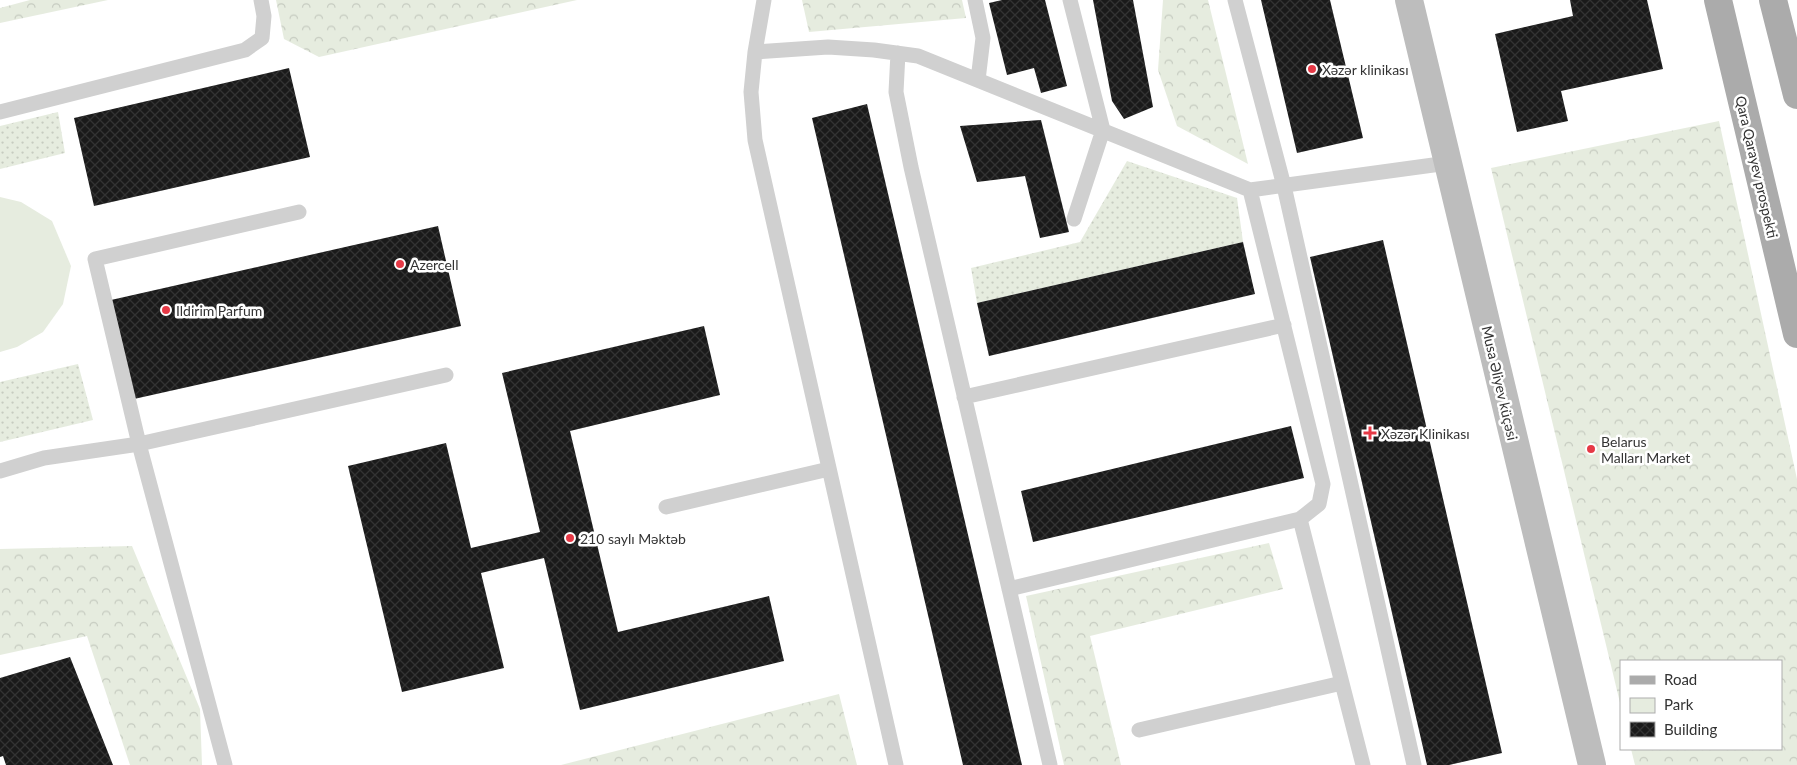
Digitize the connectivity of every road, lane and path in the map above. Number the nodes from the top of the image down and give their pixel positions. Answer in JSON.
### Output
{"nodes":[{"id":1,"x":261,"y":0,"type":"edge"},
{"id":2,"x":764,"y":0,"type":"edge"},
{"id":3,"x":975,"y":0,"type":"edge"},
{"id":4,"x":1070,"y":0,"type":"edge"},
{"id":5,"x":1235,"y":0,"type":"edge"},
{"id":6,"x":1409,"y":0,"type":"edge"},
{"id":7,"x":1718,"y":0,"type":"edge"},
{"id":8,"x":1773,"y":0,"type":"edge"},
{"id":9,"x":755,"y":52,"type":"junction"},
{"id":10,"x":898,"y":53,"type":"junction"},
{"id":11,"x":978,"y":80,"type":"junction"},
{"id":12,"x":1797,"y":95,"type":"edge"},
{"id":13,"x":0,"y":112,"type":"edge"},
{"id":14,"x":1103,"y":130,"type":"junction"},
{"id":15,"x":1448,"y":163,"type":"junction"},
{"id":16,"x":1284,"y":186,"type":"junction"},
{"id":17,"x":1250,"y":190,"type":"junction"},
{"id":18,"x":299,"y":212,"type":"dead end"},
{"id":19,"x":1074,"y":219,"type":"dead end"},
{"id":20,"x":1284,"y":325,"type":"junction"},
{"id":21,"x":1797,"y":334,"type":"edge"},
{"id":22,"x":446,"y":375,"type":"dead end"},
{"id":23,"x":964,"y":397,"type":"junction"},
{"id":24,"x":139,"y":444,"type":"junction"},
{"id":25,"x":829,"y":469,"type":"junction"},
{"id":26,"x":0,"y":471,"type":"edge"},
{"id":27,"x":666,"y":507,"type":"dead end"},
{"id":28,"x":1300,"y":520,"type":"junction"},
{"id":29,"x":1009,"y":589,"type":"junction"},
{"id":30,"x":1342,"y":684,"type":"junction"},
{"id":31,"x":1139,"y":730,"type":"dead end"},
{"id":32,"x":225,"y":765,"type":"edge"},
{"id":33,"x":896,"y":765,"type":"edge"},
{"id":34,"x":1050,"y":765,"type":"edge"},
{"id":35,"x":1363,"y":765,"type":"edge"},
{"id":36,"x":1414,"y":765,"type":"edge"},
{"id":37,"x":1592,"y":765,"type":"edge"}],
"edges":[{"from":1,"to":13,"type":"lane"},
{"from":2,"to":9,"type":"lane"},
{"from":3,"to":11,"type":"lane"},
{"from":4,"to":14,"type":"lane"},
{"from":5,"to":16,"type":"lane"},
{"from":6,"to":15,"type":"street","name":"Musa Əliyev küçəsi"},
{"from":7,"to":21,"type":"main road","name":"Qara Qarayev prospekti"},
{"from":8,"to":12,"type":"main road"},
{"from":9,"to":10,"type":"lane"},
{"from":9,"to":25,"type":"lane"},
{"from":10,"to":11,"type":"lane"},
{"from":10,"to":23,"type":"lane"},
{"from":11,"to":14,"type":"lane"},
{"from":14,"to":17,"type":"lane"},
{"from":14,"to":19,"type":"lane"},
{"from":15,"to":16,"type":"lane"},
{"from":15,"to":37,"type":"street","name":"Musa Əliyev küçəsi"},
{"from":16,"to":17,"type":"lane"},
{"from":16,"to":36,"type":"lane"},
{"from":17,"to":20,"type":"lane"},
{"from":18,"to":24,"type":"lane"},
{"from":20,"to":23,"type":"lane"},
{"from":20,"to":28,"type":"lane"},
{"from":22,"to":24,"type":"lane"},
{"from":23,"to":29,"type":"lane"},
{"from":24,"to":26,"type":"lane"},
{"from":24,"to":32,"type":"lane"},
{"from":25,"to":27,"type":"lane"},
{"from":25,"to":33,"type":"lane"},
{"from":28,"to":29,"type":"lane"},
{"from":28,"to":30,"type":"lane"},
{"from":29,"to":34,"type":"lane"},
{"from":30,"to":31,"type":"lane"},
{"from":30,"to":35,"type":"lane"}]}
